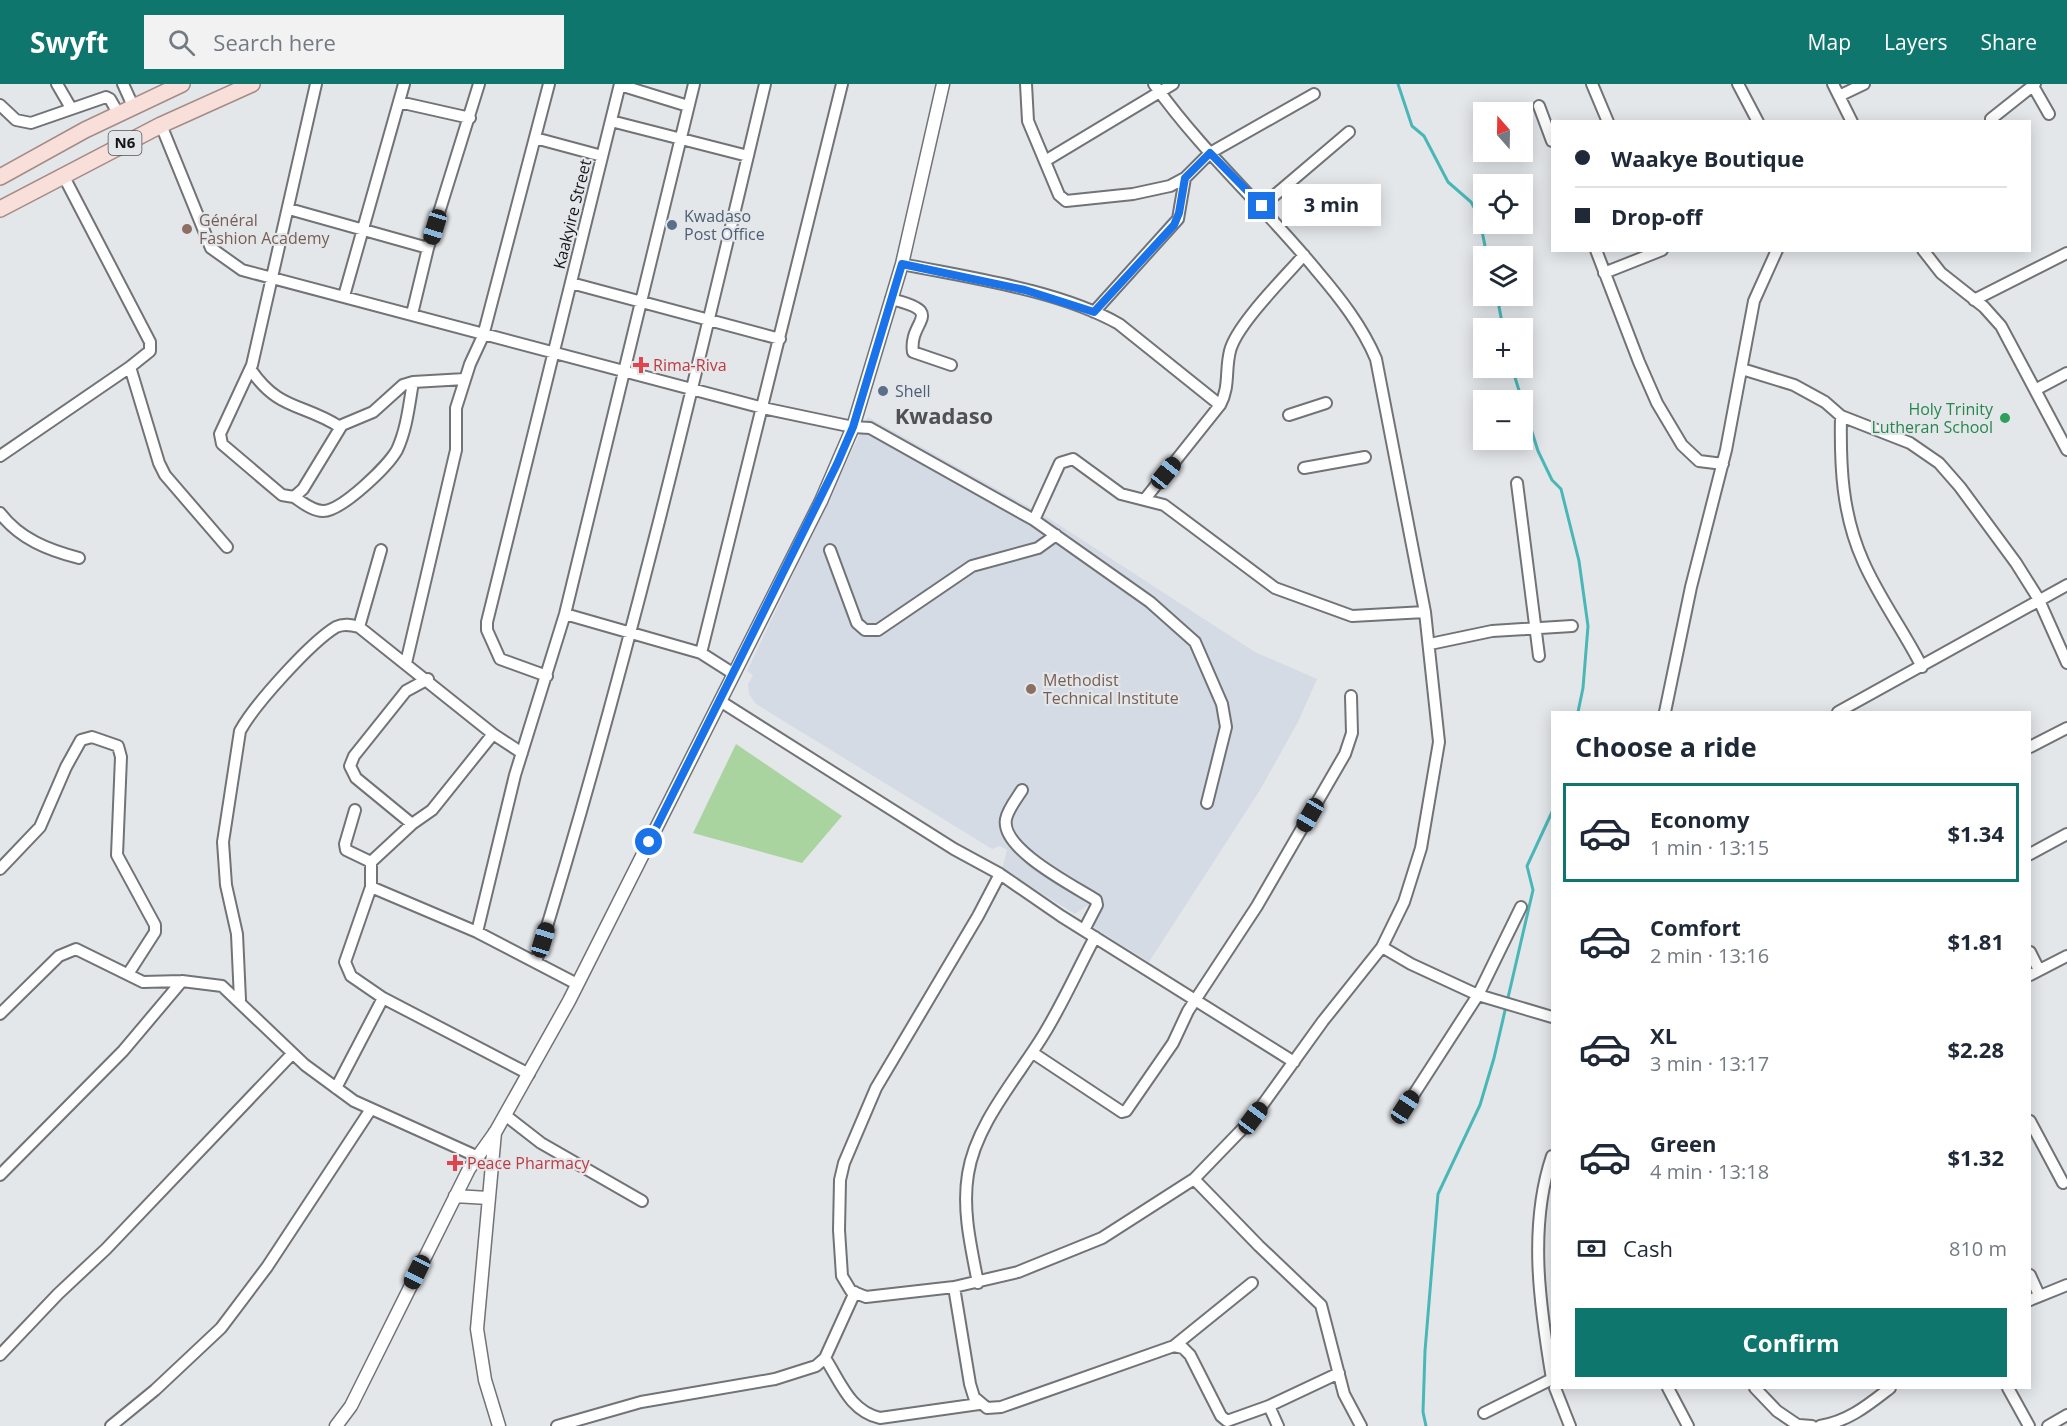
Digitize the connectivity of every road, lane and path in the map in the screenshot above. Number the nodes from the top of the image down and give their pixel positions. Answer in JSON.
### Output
{"nodes":[{"id":1,"x":57,"y":84,"type":"edge"},
{"id":2,"x":123,"y":84,"type":"edge"},
{"id":3,"x":182,"y":84,"type":"edge"},
{"id":4,"x":252,"y":84,"type":"edge"},
{"id":5,"x":316,"y":84,"type":"edge"},
{"id":6,"x":404,"y":84,"type":"edge"},
{"id":7,"x":479,"y":84,"type":"edge"},
{"id":8,"x":549,"y":84,"type":"edge"},
{"id":9,"x":620,"y":84,"type":"edge"},
{"id":10,"x":694,"y":84,"type":"edge"},
{"id":11,"x":765,"y":84,"type":"edge"},
{"id":12,"x":842,"y":84,"type":"edge"},
{"id":13,"x":943,"y":84,"type":"edge"},
{"id":14,"x":1026,"y":84,"type":"edge"},
{"id":15,"x":1173,"y":84,"type":"edge"},
{"id":16,"x":1592,"y":84,"type":"edge"},
{"id":17,"x":1738,"y":84,"type":"edge"},
{"id":18,"x":1833,"y":84,"type":"edge"},
{"id":19,"x":1864,"y":84,"type":"edge"},
{"id":20,"x":2034,"y":85,"type":"edge"},
{"id":21,"x":1157,"y":88,"type":"edge"},
{"id":22,"x":227,"y":90,"type":"edge"},
{"id":23,"x":1314,"y":94,"type":"dead end"},
{"id":24,"x":1839,"y":96,"type":"junction"},
{"id":25,"x":399,"y":102,"type":"junction"},
{"id":26,"x":0,"y":105,"type":"edge"},
{"id":27,"x":133,"y":106,"type":"junction"},
{"id":28,"x":688,"y":106,"type":"junction"},
{"id":29,"x":1539,"y":106,"type":"dead end"},
{"id":30,"x":72,"y":108,"type":"junction"},
{"id":31,"x":118,"y":113,"type":"junction"},
{"id":32,"x":2049,"y":114,"type":"dead end"},
{"id":33,"x":470,"y":118,"type":"junction"},
{"id":34,"x":1607,"y":120,"type":"edge"},
{"id":35,"x":1757,"y":120,"type":"edge"},
{"id":36,"x":1851,"y":120,"type":"edge"},
{"id":37,"x":1991,"y":120,"type":"edge"},
{"id":38,"x":611,"y":121,"type":"junction"},
{"id":39,"x":161,"y":125,"type":"junction"},
{"id":40,"x":1349,"y":132,"type":"dead end"},
{"id":41,"x":535,"y":138,"type":"junction"},
{"id":42,"x":1551,"y":138,"type":"edge"},
{"id":43,"x":681,"y":139,"type":"junction"},
{"id":44,"x":1210,"y":153,"type":"junction"},
{"id":45,"x":602,"y":156,"type":"junction"},
{"id":46,"x":748,"y":156,"type":"junction"},
{"id":47,"x":1045,"y":161,"type":"junction"},
{"id":48,"x":63,"y":175,"type":"junction"},
{"id":49,"x":0,"y":177,"type":"edge"},
{"id":50,"x":1185,"y":178,"type":"junction"},
{"id":51,"x":1262,"y":206,"type":"junction"},
{"id":52,"x":288,"y":209,"type":"junction"},
{"id":53,"x":0,"y":210,"type":"edge"},
{"id":54,"x":362,"y":232,"type":"junction"},
{"id":55,"x":428,"y":248,"type":"junction"},
{"id":56,"x":1597,"y":252,"type":"edge"},
{"id":57,"x":1657,"y":252,"type":"edge"},
{"id":58,"x":1776,"y":252,"type":"edge"},
{"id":59,"x":1925,"y":252,"type":"edge"},
{"id":60,"x":2067,"y":253,"type":"edge"},
{"id":61,"x":1304,"y":255,"type":"junction"},
{"id":62,"x":902,"y":264,"type":"junction"},
{"id":63,"x":1604,"y":273,"type":"junction"},
{"id":64,"x":273,"y":278,"type":"junction"},
{"id":65,"x":571,"y":283,"type":"junction"},
{"id":66,"x":344,"y":296,"type":"junction"},
{"id":67,"x":891,"y":299,"type":"junction"},
{"id":68,"x":1974,"y":300,"type":"junction"},
{"id":69,"x":642,"y":302,"type":"junction"},
{"id":70,"x":1094,"y":312,"type":"junction"},
{"id":71,"x":412,"y":314,"type":"junction"},
{"id":72,"x":709,"y":320,"type":"junction"},
{"id":73,"x":483,"y":336,"type":"junction"},
{"id":74,"x":780,"y":339,"type":"junction"},
{"id":75,"x":554,"y":351,"type":"junction"},
{"id":76,"x":951,"y":365,"type":"dead end"},
{"id":77,"x":130,"y":368,"type":"junction"},
{"id":78,"x":1742,"y":369,"type":"junction"},
{"id":79,"x":251,"y":370,"type":"junction"},
{"id":80,"x":626,"y":371,"type":"junction"},
{"id":81,"x":2067,"y":374,"type":"edge"},
{"id":82,"x":465,"y":379,"type":"junction"},
{"id":83,"x":413,"y":382,"type":"junction"},
{"id":84,"x":693,"y":389,"type":"junction"},
{"id":85,"x":2035,"y":390,"type":"junction"},
{"id":86,"x":1326,"y":402,"type":"dead end"},
{"id":87,"x":1220,"y":405,"type":"junction"},
{"id":88,"x":763,"y":408,"type":"junction"},
{"id":89,"x":1289,"y":415,"type":"dead end"},
{"id":90,"x":1841,"y":416,"type":"junction"},
{"id":91,"x":340,"y":427,"type":"junction"},
{"id":92,"x":853,"y":427,"type":"junction"},
{"id":93,"x":2067,"y":450,"type":"edge"},
{"id":94,"x":0,"y":456,"type":"edge"},
{"id":95,"x":1365,"y":457,"type":"dead end"},
{"id":96,"x":1723,"y":464,"type":"junction"},
{"id":97,"x":1304,"y":468,"type":"dead end"},
{"id":98,"x":1517,"y":483,"type":"dead end"},
{"id":99,"x":294,"y":497,"type":"junction"},
{"id":100,"x":1145,"y":499,"type":"junction"},
{"id":101,"x":0,"y":513,"type":"edge"},
{"id":102,"x":1034,"y":520,"type":"junction"},
{"id":103,"x":1056,"y":535,"type":"junction"},
{"id":104,"x":226,"y":547,"type":"dead end"},
{"id":105,"x":381,"y":550,"type":"dead end"},
{"id":106,"x":830,"y":550,"type":"dead end"},
{"id":107,"x":79,"y":558,"type":"dead end"},
{"id":108,"x":2067,"y":585,"type":"edge"},
{"id":109,"x":2038,"y":598,"type":"junction"},
{"id":110,"x":1425,"y":612,"type":"junction"},
{"id":111,"x":565,"y":614,"type":"junction"},
{"id":112,"x":1572,"y":626,"type":"dead end"},
{"id":113,"x":359,"y":627,"type":"junction"},
{"id":114,"x":1537,"y":627,"type":"junction"},
{"id":115,"x":631,"y":632,"type":"junction"},
{"id":116,"x":1430,"y":644,"type":"junction"},
{"id":117,"x":701,"y":653,"type":"junction"},
{"id":118,"x":1539,"y":656,"type":"dead end"},
{"id":119,"x":406,"y":663,"type":"junction"},
{"id":120,"x":2067,"y":663,"type":"edge"},
{"id":121,"x":1922,"y":667,"type":"junction"},
{"id":122,"x":734,"y":674,"type":"junction"},
{"id":123,"x":547,"y":676,"type":"junction"},
{"id":124,"x":428,"y":679,"type":"junction"},
{"id":125,"x":1351,"y":696,"type":"dead end"},
{"id":126,"x":720,"y":701,"type":"junction"},
{"id":127,"x":1665,"y":711,"type":"edge"},
{"id":128,"x":1840,"y":711,"type":"edge"},
{"id":129,"x":2067,"y":728,"type":"edge"},
{"id":130,"x":493,"y":734,"type":"junction"},
{"id":131,"x":2031,"y":746,"type":"edge"},
{"id":132,"x":522,"y":753,"type":"junction"},
{"id":133,"x":1022,"y":790,"type":"dead end"},
{"id":134,"x":1207,"y":803,"type":"dead end"},
{"id":135,"x":356,"y":810,"type":"dead end"},
{"id":136,"x":412,"y":824,"type":"junction"},
{"id":137,"x":2067,"y":834,"type":"edge"},
{"id":138,"x":2031,"y":853,"type":"edge"},
{"id":139,"x":371,"y":862,"type":"junction"},
{"id":140,"x":0,"y":869,"type":"edge"},
{"id":141,"x":1000,"y":874,"type":"junction"},
{"id":142,"x":371,"y":887,"type":"junction"},
{"id":143,"x":1521,"y":907,"type":"dead end"},
{"id":144,"x":1084,"y":930,"type":"junction"},
{"id":145,"x":477,"y":932,"type":"junction"},
{"id":146,"x":1095,"y":937,"type":"junction"},
{"id":147,"x":1382,"y":947,"type":"junction"},
{"id":148,"x":2067,"y":956,"type":"edge"},
{"id":149,"x":2031,"y":957,"type":"edge"},
{"id":150,"x":536,"y":962,"type":"junction"},
{"id":151,"x":2034,"y":972,"type":"edge"},
{"id":152,"x":128,"y":974,"type":"junction"},
{"id":153,"x":182,"y":981,"type":"junction"},
{"id":154,"x":577,"y":984,"type":"junction"},
{"id":155,"x":1478,"y":995,"type":"junction"},
{"id":156,"x":383,"y":998,"type":"junction"},
{"id":157,"x":240,"y":1000,"type":"junction"},
{"id":158,"x":1196,"y":1000,"type":"junction"},
{"id":159,"x":0,"y":1014,"type":"edge"},
{"id":160,"x":1551,"y":1017,"type":"edge"},
{"id":161,"x":1033,"y":1053,"type":"junction"},
{"id":162,"x":292,"y":1054,"type":"junction"},
{"id":163,"x":1294,"y":1062,"type":"junction"},
{"id":164,"x":529,"y":1074,"type":"junction"},
{"id":165,"x":336,"y":1088,"type":"junction"},
{"id":166,"x":1405,"y":1107,"type":"dead end"},
{"id":167,"x":371,"y":1109,"type":"junction"},
{"id":168,"x":505,"y":1115,"type":"junction"},
{"id":169,"x":2031,"y":1123,"type":"edge"},
{"id":170,"x":496,"y":1131,"type":"junction"},
{"id":171,"x":476,"y":1156,"type":"junction"},
{"id":172,"x":1551,"y":1160,"type":"edge"},
{"id":173,"x":0,"y":1175,"type":"edge"},
{"id":174,"x":1194,"y":1179,"type":"junction"},
{"id":175,"x":2063,"y":1184,"type":"dead end"},
{"id":176,"x":455,"y":1196,"type":"junction"},
{"id":177,"x":488,"y":1198,"type":"junction"},
{"id":178,"x":642,"y":1201,"type":"dead end"},
{"id":179,"x":2031,"y":1281,"type":"edge"},
{"id":180,"x":978,"y":1282,"type":"junction"},
{"id":181,"x":1252,"y":1283,"type":"dead end"},
{"id":182,"x":2067,"y":1285,"type":"edge"},
{"id":183,"x":954,"y":1287,"type":"junction"},
{"id":184,"x":855,"y":1293,"type":"junction"},
{"id":185,"x":2034,"y":1298,"type":"edge"},
{"id":186,"x":1174,"y":1346,"type":"junction"},
{"id":187,"x":0,"y":1355,"type":"edge"},
{"id":188,"x":825,"y":1358,"type":"junction"},
{"id":189,"x":1551,"y":1372,"type":"edge"},
{"id":190,"x":1339,"y":1373,"type":"junction"},
{"id":191,"x":1551,"y":1380,"type":"edge"},
{"id":192,"x":1556,"y":1389,"type":"edge"},
{"id":193,"x":1669,"y":1389,"type":"edge"},
{"id":194,"x":1756,"y":1389,"type":"edge"},
{"id":195,"x":1889,"y":1389,"type":"edge"},
{"id":196,"x":2009,"y":1389,"type":"edge"},
{"id":197,"x":979,"y":1404,"type":"junction"},
{"id":198,"x":1269,"y":1406,"type":"junction"},
{"id":199,"x":1484,"y":1413,"type":"dead end"},
{"id":200,"x":2067,"y":1415,"type":"edge"},
{"id":201,"x":111,"y":1426,"type":"edge"},
{"id":202,"x":336,"y":1426,"type":"edge"},
{"id":203,"x":499,"y":1426,"type":"edge"},
{"id":204,"x":557,"y":1426,"type":"edge"},
{"id":205,"x":1278,"y":1426,"type":"edge"},
{"id":206,"x":1361,"y":1426,"type":"edge"},
{"id":207,"x":1570,"y":1426,"type":"edge"},
{"id":208,"x":1688,"y":1426,"type":"edge"},
{"id":209,"x":1799,"y":1426,"type":"edge"},
{"id":210,"x":1812,"y":1426,"type":"edge"},
{"id":211,"x":1820,"y":1426,"type":"edge"},
{"id":212,"x":2029,"y":1426,"type":"edge"},
{"id":213,"x":2048,"y":1426,"type":"edge"}],
"edges":[{"from":1,"to":30,"type":"street"},
{"from":2,"to":27,"type":"street"},
{"from":3,"to":27,"type":"main road","number":"N6"},
{"from":4,"to":22,"type":"main road","number":"N6"},
{"from":5,"to":52,"type":"street"},
{"from":6,"to":25,"type":"street"},
{"from":7,"to":33,"type":"street"},
{"from":8,"to":41,"type":"street"},
{"from":9,"to":28,"type":"street"},
{"from":9,"to":38,"type":"street","name":"Kaakyire Street"},
{"from":10,"to":28,"type":"street"},
{"from":11,"to":46,"type":"street"},
{"from":12,"to":74,"type":"street"},
{"from":13,"to":62,"type":"street"},
{"from":14,"to":47,"type":"street"},
{"from":15,"to":21,"type":"street"},
{"from":16,"to":34,"type":"street"},
{"from":17,"to":35,"type":"street"},
{"from":18,"to":24,"type":"street"},
{"from":19,"to":24,"type":"street"},
{"from":20,"to":32,"type":"street"},
{"from":20,"to":37,"type":"street"},
{"from":21,"to":44,"type":"street"},
{"from":21,"to":47,"type":"street"},
{"from":22,"to":39,"type":"main road","number":"N6"},
{"from":23,"to":44,"type":"street"},
{"from":24,"to":36,"type":"street"},
{"from":25,"to":33,"type":"street"},
{"from":25,"to":54,"type":"street"},
{"from":26,"to":30,"type":"street"},
{"from":27,"to":31,"type":"main road","number":"N6"},
{"from":28,"to":43,"type":"street"},
{"from":29,"to":42,"type":"street"},
{"from":30,"to":31,"type":"street"},
{"from":31,"to":49,"type":"main road","number":"N6"},
{"from":33,"to":55,"type":"street"},
{"from":38,"to":43,"type":"street"},
{"from":38,"to":45,"type":"street","name":"Kaakyire Street"},
{"from":39,"to":48,"type":"main road","number":"N6"},
{"from":39,"to":64,"type":"street"},
{"from":40,"to":51,"type":"street"},
{"from":41,"to":45,"type":"street"},
{"from":41,"to":73,"type":"street"},
{"from":43,"to":46,"type":"street"},
{"from":43,"to":69,"type":"street"},
{"from":44,"to":50,"type":"street"},
{"from":44,"to":51,"type":"street"},
{"from":45,"to":65,"type":"street","name":"Kaakyire Street"},
{"from":46,"to":72,"type":"street"},
{"from":47,"to":50,"type":"street"},
{"from":48,"to":53,"type":"main road","number":"N6"},
{"from":48,"to":77,"type":"street"},
{"from":50,"to":70,"type":"street"},
{"from":51,"to":61,"type":"street"},
{"from":52,"to":54,"type":"street"},
{"from":52,"to":64,"type":"street"},
{"from":54,"to":55,"type":"street"},
{"from":54,"to":66,"type":"street"},
{"from":55,"to":71,"type":"street"},
{"from":56,"to":63,"type":"street"},
{"from":57,"to":63,"type":"street"},
{"from":58,"to":78,"type":"street"},
{"from":59,"to":68,"type":"street"},
{"from":60,"to":68,"type":"street"},
{"from":61,"to":87,"type":"street"},
{"from":61,"to":110,"type":"street"},
{"from":62,"to":67,"type":"street"},
{"from":62,"to":70,"type":"street"},
{"from":63,"to":96,"type":"street"},
{"from":64,"to":66,"type":"street"},
{"from":64,"to":79,"type":"street"},
{"from":65,"to":69,"type":"street"},
{"from":65,"to":75,"type":"street","name":"Kaakyire Street"},
{"from":66,"to":71,"type":"street"},
{"from":67,"to":76,"type":"street"},
{"from":67,"to":92,"type":"street"},
{"from":68,"to":85,"type":"street"},
{"from":69,"to":72,"type":"street"},
{"from":69,"to":80,"type":"street"},
{"from":70,"to":87,"type":"street"},
{"from":71,"to":73,"type":"street"},
{"from":72,"to":74,"type":"street"},
{"from":72,"to":84,"type":"street"},
{"from":73,"to":75,"type":"street"},
{"from":73,"to":82,"type":"street"},
{"from":74,"to":88,"type":"street"},
{"from":75,"to":80,"type":"street"},
{"from":75,"to":123,"type":"street","name":"Kaakyire Street"},
{"from":77,"to":94,"type":"street"},
{"from":77,"to":104,"type":"street"},
{"from":78,"to":90,"type":"street"},
{"from":78,"to":96,"type":"street"},
{"from":79,"to":91,"type":"street"},
{"from":79,"to":99,"type":"street"},
{"from":80,"to":84,"type":"street"},
{"from":80,"to":111,"type":"street"},
{"from":81,"to":85,"type":"street"},
{"from":82,"to":83,"type":"street"},
{"from":82,"to":119,"type":"street"},
{"from":83,"to":91,"type":"street"},
{"from":83,"to":99,"type":"street"},
{"from":84,"to":88,"type":"street"},
{"from":84,"to":115,"type":"street"},
{"from":85,"to":93,"type":"street"},
{"from":86,"to":89,"type":"street"},
{"from":87,"to":100,"type":"street"},
{"from":88,"to":92,"type":"street"},
{"from":88,"to":117,"type":"street"},
{"from":90,"to":109,"type":"street"},
{"from":90,"to":121,"type":"street"},
{"from":91,"to":99,"type":"street"},
{"from":92,"to":102,"type":"street"},
{"from":92,"to":122,"type":"street"},
{"from":95,"to":97,"type":"street"},
{"from":96,"to":127,"type":"street"},
{"from":98,"to":114,"type":"street"},
{"from":100,"to":102,"type":"street"},
{"from":100,"to":110,"type":"street"},
{"from":101,"to":107,"type":"street"},
{"from":102,"to":103,"type":"street"},
{"from":103,"to":106,"type":"street"},
{"from":103,"to":134,"type":"street"},
{"from":105,"to":113,"type":"street"},
{"from":108,"to":109,"type":"street"},
{"from":109,"to":120,"type":"street"},
{"from":109,"to":121,"type":"street"},
{"from":110,"to":116,"type":"street"},
{"from":111,"to":115,"type":"street"},
{"from":111,"to":123,"type":"street"},
{"from":112,"to":114,"type":"street"},
{"from":113,"to":119,"type":"street"},
{"from":113,"to":157,"type":"street"},
{"from":114,"to":116,"type":"street"},
{"from":114,"to":118,"type":"street"},
{"from":115,"to":117,"type":"street"},
{"from":115,"to":150,"type":"street"},
{"from":116,"to":147,"type":"street"},
{"from":117,"to":122,"type":"street"},
{"from":119,"to":124,"type":"street"},
{"from":121,"to":128,"type":"street"},
{"from":122,"to":126,"type":"street"},
{"from":123,"to":132,"type":"street"},
{"from":124,"to":130,"type":"street"},
{"from":124,"to":136,"type":"street"},
{"from":125,"to":158,"type":"street"},
{"from":126,"to":141,"type":"street"},
{"from":126,"to":154,"type":"street"},
{"from":129,"to":131,"type":"street"},
{"from":130,"to":132,"type":"street"},
{"from":130,"to":136,"type":"street"},
{"from":132,"to":145,"type":"street"},
{"from":133,"to":144,"type":"street"},
{"from":135,"to":139,"type":"street"},
{"from":136,"to":139,"type":"street"},
{"from":137,"to":138,"type":"street"},
{"from":139,"to":142,"type":"street"},
{"from":140,"to":152,"type":"street"},
{"from":141,"to":144,"type":"street"},
{"from":141,"to":184,"type":"street"},
{"from":142,"to":145,"type":"street"},
{"from":142,"to":156,"type":"street"},
{"from":143,"to":155,"type":"street"},
{"from":144,"to":146,"type":"street"},
{"from":145,"to":150,"type":"street"},
{"from":146,"to":158,"type":"street"},
{"from":146,"to":161,"type":"street"},
{"from":147,"to":155,"type":"street"},
{"from":147,"to":163,"type":"street"},
{"from":148,"to":151,"type":"street"},
{"from":149,"to":151,"type":"street"},
{"from":150,"to":154,"type":"street"},
{"from":152,"to":153,"type":"street"},
{"from":152,"to":159,"type":"street"},
{"from":153,"to":157,"type":"street"},
{"from":153,"to":173,"type":"street"},
{"from":154,"to":164,"type":"street"},
{"from":155,"to":160,"type":"street"},
{"from":155,"to":166,"type":"street"},
{"from":156,"to":164,"type":"street"},
{"from":156,"to":165,"type":"street"},
{"from":157,"to":162,"type":"street"},
{"from":158,"to":161,"type":"street"},
{"from":158,"to":163,"type":"street"},
{"from":161,"to":180,"type":"street"},
{"from":162,"to":165,"type":"street"},
{"from":162,"to":187,"type":"street"},
{"from":163,"to":174,"type":"street"},
{"from":164,"to":168,"type":"street"},
{"from":165,"to":167,"type":"street"},
{"from":167,"to":171,"type":"street"},
{"from":167,"to":201,"type":"street"},
{"from":168,"to":170,"type":"street"},
{"from":168,"to":178,"type":"street"},
{"from":169,"to":175,"type":"street"},
{"from":170,"to":171,"type":"street"},
{"from":170,"to":177,"type":"street"},
{"from":171,"to":176,"type":"street"},
{"from":172,"to":189,"type":"street"},
{"from":174,"to":180,"type":"street"},
{"from":174,"to":190,"type":"street"},
{"from":176,"to":177,"type":"street"},
{"from":176,"to":202,"type":"street"},
{"from":177,"to":203,"type":"street"},
{"from":179,"to":185,"type":"street"},
{"from":180,"to":183,"type":"street"},
{"from":181,"to":186,"type":"street"},
{"from":182,"to":185,"type":"street"},
{"from":183,"to":184,"type":"street"},
{"from":183,"to":197,"type":"street"},
{"from":184,"to":188,"type":"street"},
{"from":186,"to":197,"type":"street"},
{"from":186,"to":198,"type":"street"},
{"from":188,"to":197,"type":"street"},
{"from":188,"to":204,"type":"street"},
{"from":190,"to":198,"type":"street"},
{"from":190,"to":206,"type":"street"},
{"from":191,"to":199,"type":"street"},
{"from":192,"to":207,"type":"street"},
{"from":193,"to":208,"type":"street"},
{"from":194,"to":209,"type":"street"},
{"from":195,"to":211,"type":"street"},
{"from":196,"to":212,"type":"street"},
{"from":198,"to":205,"type":"street"},
{"from":200,"to":213,"type":"street"},
{"from":209,"to":210,"type":"street"}]}
